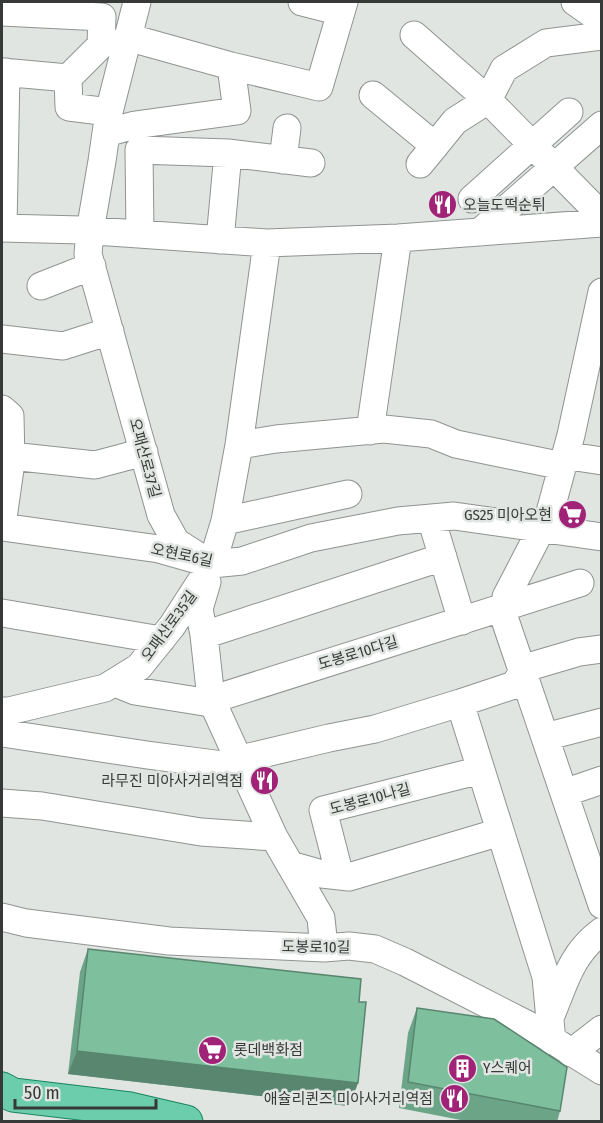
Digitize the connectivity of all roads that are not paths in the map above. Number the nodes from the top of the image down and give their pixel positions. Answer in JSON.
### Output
{"nodes":[{"id":1,"x":137,"y":2,"type":"edge"},
{"id":2,"x":302,"y":2,"type":"edge"},
{"id":3,"x":576,"y":2,"type":"edge"},
{"id":4,"x":343,"y":7,"type":"edge"},
{"id":5,"x":2,"y":12,"type":"edge"},
{"id":6,"x":602,"y":21,"type":"edge"},
{"id":7,"x":414,"y":35,"type":"dead end"},
{"id":8,"x":602,"y":36,"type":"edge"},
{"id":9,"x":127,"y":37,"type":"junction"},
{"id":10,"x":231,"y":66,"type":"junction"},
{"id":11,"x":4,"y":72,"type":"edge"},
{"id":12,"x":68,"y":78,"type":"junction"},
{"id":13,"x":373,"y":95,"type":"dead end"},
{"id":14,"x":488,"y":100,"type":"junction"},
{"id":15,"x":569,"y":112,"type":"dead end"},
{"id":16,"x":107,"y":122,"type":"junction"},
{"id":17,"x":602,"y":125,"type":"edge"},
{"id":18,"x":287,"y":128,"type":"dead end"},
{"id":19,"x":532,"y":146,"type":"junction"},
{"id":20,"x":228,"y":153,"type":"junction"},
{"id":21,"x":284,"y":159,"type":"junction"},
{"id":22,"x":311,"y":163,"type":"dead end"},
{"id":23,"x":553,"y":168,"type":"junction"},
{"id":24,"x":472,"y":199,"type":"dead end"},
{"id":25,"x":602,"y":216,"type":"edge"},
{"id":26,"x":602,"y":223,"type":"edge"},
{"id":27,"x":2,"y":228,"type":"edge"},
{"id":28,"x":90,"y":231,"type":"junction"},
{"id":29,"x":480,"y":232,"type":"junction"},
{"id":30,"x":140,"y":234,"type":"junction"},
{"id":31,"x":398,"y":238,"type":"junction"},
{"id":32,"x":220,"y":240,"type":"junction"},
{"id":33,"x":267,"y":243,"type":"junction"},
{"id":34,"x":92,"y":266,"type":"junction"},
{"id":35,"x":41,"y":286,"type":"dead end"},
{"id":36,"x":602,"y":292,"type":"edge"},
{"id":37,"x":598,"y":324,"type":"edge"},
{"id":38,"x":110,"y":331,"type":"junction"},
{"id":39,"x":2,"y":339,"type":"edge"},
{"id":40,"x":592,"y":388,"type":"edge"},
{"id":41,"x":2,"y":409,"type":"edge"},
{"id":42,"x":370,"y":431,"type":"junction"},
{"id":43,"x":239,"y":445,"type":"junction"},
{"id":44,"x":144,"y":452,"type":"junction"},
{"id":45,"x":11,"y":456,"type":"junction"},
{"id":46,"x":564,"y":460,"type":"junction"},
{"id":47,"x":602,"y":461,"type":"edge"},
{"id":48,"x":348,"y":494,"type":"dead end"},
{"id":49,"x":431,"y":518,"type":"junction"},
{"id":50,"x":225,"y":521,"type":"junction"},
{"id":51,"x":2,"y":526,"type":"edge"},
{"id":52,"x":543,"y":528,"type":"junction"},
{"id":53,"x":602,"y":537,"type":"edge"},
{"id":54,"x":443,"y":557,"type":"junction"},
{"id":55,"x":212,"y":564,"type":"junction"},
{"id":56,"x":580,"y":583,"type":"dead end"},
{"id":57,"x":505,"y":608,"type":"junction"},
{"id":58,"x":2,"y":613,"type":"edge"},
{"id":59,"x":462,"y":621,"type":"junction"},
{"id":60,"x":204,"y":635,"type":"junction"},
{"id":61,"x":161,"y":640,"type":"junction"},
{"id":62,"x":602,"y":649,"type":"edge"},
{"id":63,"x":523,"y":672,"type":"junction"},
{"id":64,"x":115,"y":683,"type":"junction"},
{"id":65,"x":211,"y":699,"type":"junction"},
{"id":66,"x":460,"y":703,"type":"junction"},
{"id":67,"x":2,"y":711,"type":"edge"},
{"id":68,"x":602,"y":722,"type":"edge"},
{"id":69,"x":2,"y":733,"type":"edge"},
{"id":70,"x":545,"y":737,"type":"junction"},
{"id":71,"x":240,"y":761,"type":"junction"},
{"id":72,"x":481,"y":770,"type":"junction"},
{"id":73,"x":602,"y":780,"type":"edge"},
{"id":74,"x":564,"y":793,"type":"junction"},
{"id":75,"x":2,"y":803,"type":"edge"},
{"id":76,"x":500,"y":832,"type":"junction"},
{"id":77,"x":274,"y":837,"type":"junction"},
{"id":78,"x":290,"y":865,"type":"junction"},
{"id":79,"x":340,"y":876,"type":"junction"},
{"id":80,"x":602,"y":905,"type":"edge"},
{"id":81,"x":2,"y":917,"type":"edge"},
{"id":82,"x":602,"y":931,"type":"edge"},
{"id":83,"x":324,"y":948,"type":"junction"},
{"id":84,"x":602,"y":1029,"type":"edge"},
{"id":85,"x":557,"y":1037,"type":"junction"},
{"id":86,"x":602,"y":1071,"type":"edge"},
{"id":87,"x":2,"y":1089,"type":"edge"},
{"id":88,"x":2,"y":1109,"type":"edge"},
{"id":89,"x":164,"y":1122,"type":"edge"},
{"id":90,"x":186,"y":1122,"type":"edge"}],
"edges":[{"from":1,"to":9,"type":"street","name":"오패산로37길"},
{"from":2,"to":4,"type":"street"},
{"from":3,"to":6,"type":"street"},
{"from":4,"to":10,"type":"street"},
{"from":5,"to":12,"type":"street"},
{"from":7,"to":14,"type":"street"},
{"from":8,"to":14,"type":"street"},
{"from":9,"to":10,"type":"street"},
{"from":9,"to":16,"type":"street","name":"오패산로37길"},
{"from":10,"to":16,"type":"street"},
{"from":11,"to":12,"type":"street"},
{"from":11,"to":27,"type":"street"},
{"from":12,"to":16,"type":"street"},
{"from":13,"to":14,"type":"street"},
{"from":14,"to":19,"type":"street"},
{"from":15,"to":19,"type":"street"},
{"from":16,"to":28,"type":"street","name":"오패산로37길"},
{"from":17,"to":23,"type":"street"},
{"from":18,"to":21,"type":"street"},
{"from":19,"to":23,"type":"street"},
{"from":19,"to":24,"type":"street"},
{"from":20,"to":21,"type":"street"},
{"from":20,"to":30,"type":"street"},
{"from":20,"to":32,"type":"street"},
{"from":21,"to":22,"type":"street"},
{"from":23,"to":25,"type":"street"},
{"from":23,"to":29,"type":"street"},
{"from":26,"to":29,"type":"street"},
{"from":27,"to":28,"type":"street"},
{"from":28,"to":30,"type":"street"},
{"from":28,"to":34,"type":"street","name":"오패산로37길"},
{"from":29,"to":31,"type":"street"},
{"from":30,"to":32,"type":"street"},
{"from":31,"to":33,"type":"street"},
{"from":31,"to":42,"type":"street"},
{"from":32,"to":33,"type":"street"},
{"from":33,"to":43,"type":"street","name":"오패산로35길"},
{"from":34,"to":35,"type":"street"},
{"from":34,"to":38,"type":"street","name":"오패산로37길"},
{"from":36,"to":37,"type":"street"},
{"from":37,"to":40,"type":"street"},
{"from":38,"to":39,"type":"street"},
{"from":38,"to":44,"type":"street","name":"오패산로37길"},
{"from":40,"to":46,"type":"street"},
{"from":41,"to":45,"type":"street"},
{"from":42,"to":43,"type":"street"},
{"from":42,"to":46,"type":"street"},
{"from":43,"to":50,"type":"street","name":"오패산로35길"},
{"from":44,"to":45,"type":"street"},
{"from":44,"to":55,"type":"street","name":"오패산로37길"},
{"from":45,"to":51,"type":"street"},
{"from":46,"to":47,"type":"street"},
{"from":46,"to":52,"type":"street"},
{"from":48,"to":50,"type":"street"},
{"from":49,"to":52,"type":"street","name":"오현로6길"},
{"from":49,"to":54,"type":"street"},
{"from":49,"to":55,"type":"street","name":"오현로6길"},
{"from":50,"to":55,"type":"street","name":"오패산로35길"},
{"from":51,"to":55,"type":"street","name":"오현로6길"},
{"from":52,"to":53,"type":"street","name":"오현로6길"},
{"from":52,"to":57,"type":"street"},
{"from":54,"to":59,"type":"street"},
{"from":54,"to":60,"type":"street"},
{"from":55,"to":60,"type":"street"},
{"from":55,"to":61,"type":"street","name":"오패산로35길"},
{"from":56,"to":57,"type":"street","name":"도봉로10다길"},
{"from":57,"to":59,"type":"street","name":"도봉로10다길"},
{"from":57,"to":63,"type":"street"},
{"from":58,"to":61,"type":"street"},
{"from":59,"to":65,"type":"street","name":"도봉로10다길"},
{"from":60,"to":65,"type":"street"},
{"from":61,"to":64,"type":"street","name":"오패산로35길"},
{"from":62,"to":63,"type":"street"},
{"from":63,"to":66,"type":"street"},
{"from":63,"to":70,"type":"street"},
{"from":64,"to":65,"type":"street","name":"도봉로10다길"},
{"from":64,"to":67,"type":"street","name":"오패산로35길"},
{"from":65,"to":71,"type":"street"},
{"from":66,"to":71,"type":"street"},
{"from":66,"to":72,"type":"street"},
{"from":68,"to":70,"type":"street"},
{"from":69,"to":71,"type":"street"},
{"from":70,"to":74,"type":"street"},
{"from":71,"to":77,"type":"street"},
{"from":72,"to":76,"type":"street"},
{"from":72,"to":79,"type":"street","name":"도봉로10나길"},
{"from":73,"to":74,"type":"street"},
{"from":74,"to":80,"type":"street"},
{"from":75,"to":77,"type":"street"},
{"from":76,"to":79,"type":"street"},
{"from":76,"to":85,"type":"street"},
{"from":77,"to":78,"type":"street"},
{"from":78,"to":79,"type":"street"},
{"from":78,"to":83,"type":"street"},
{"from":81,"to":83,"type":"street","name":"도봉로10길"},
{"from":82,"to":85,"type":"street"},
{"from":83,"to":85,"type":"street","name":"도봉로10길"},
{"from":84,"to":85,"type":"street"},
{"from":85,"to":86,"type":"street","name":"도봉로10길"},
{"from":87,"to":90,"type":"main road"},
{"from":88,"to":89,"type":"main road"}]}
